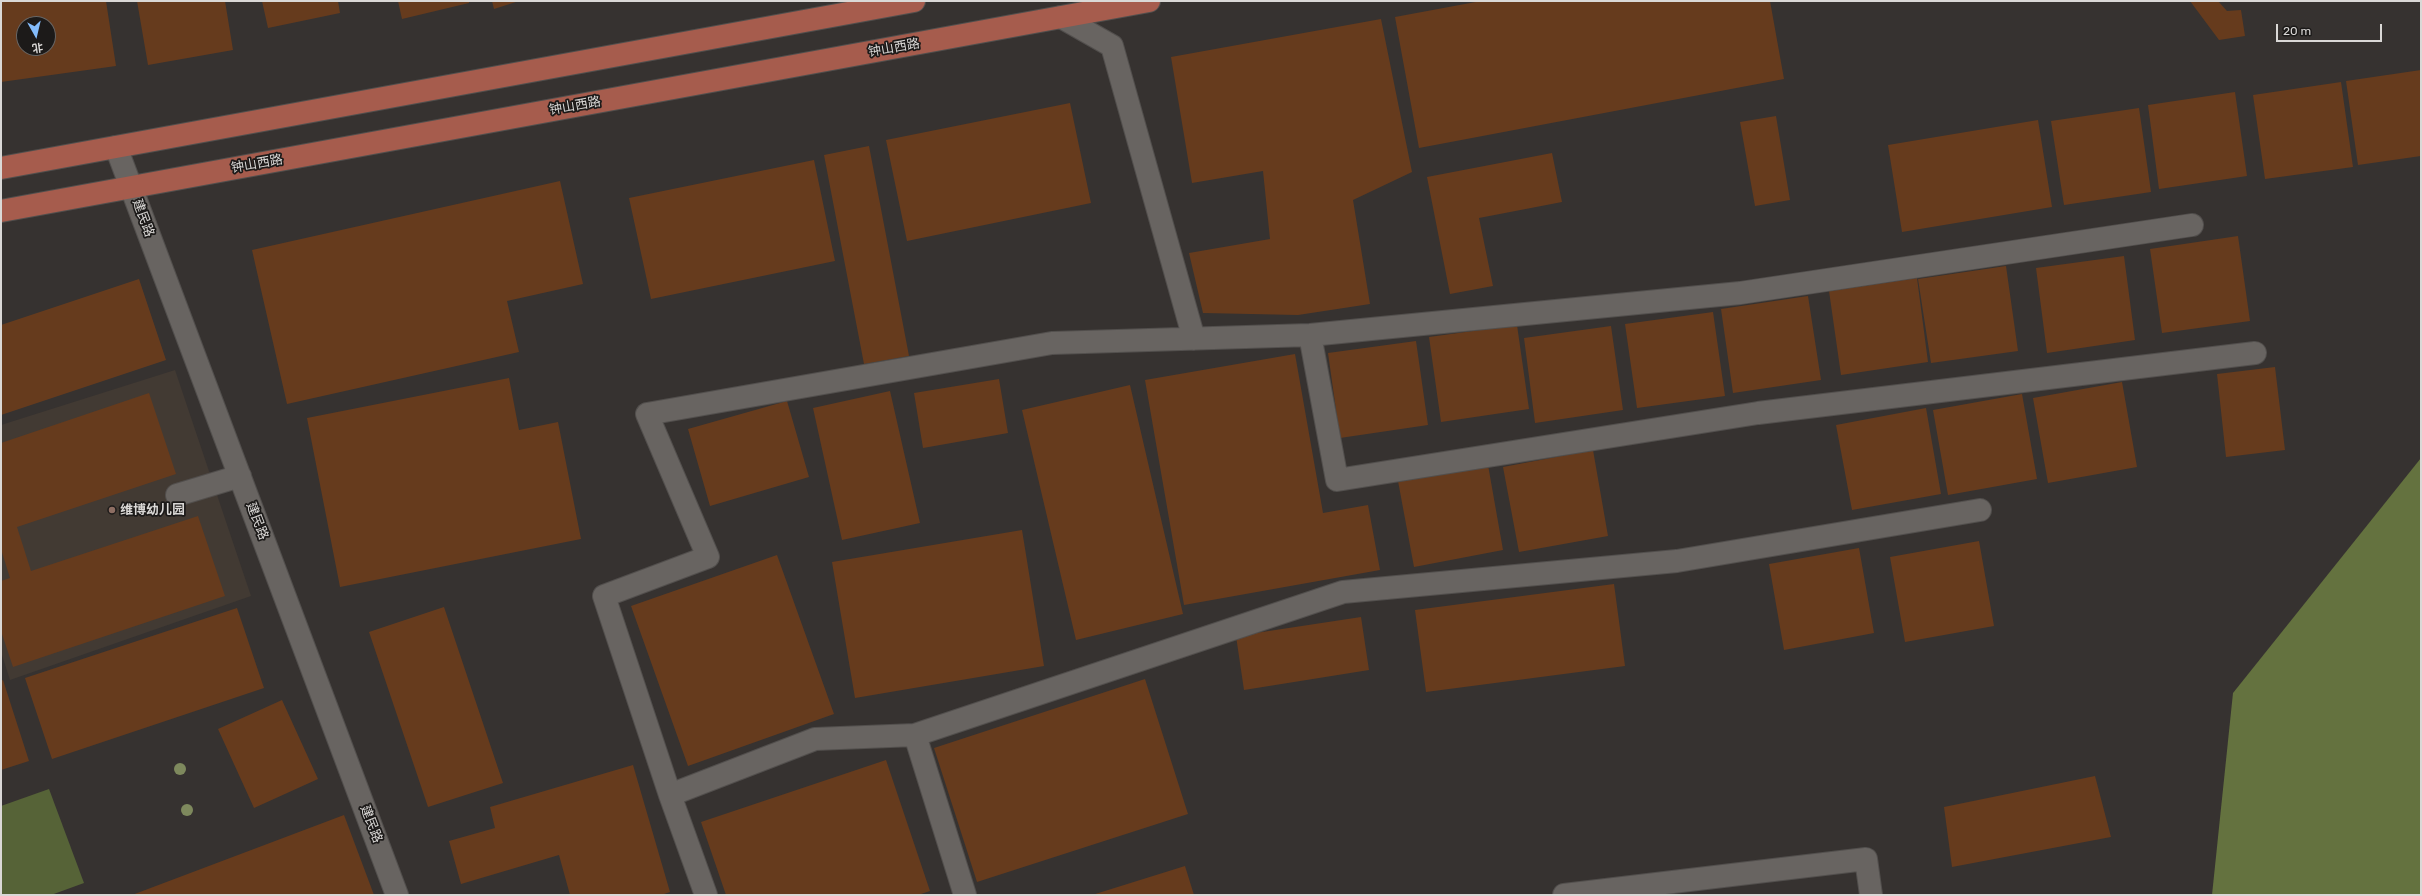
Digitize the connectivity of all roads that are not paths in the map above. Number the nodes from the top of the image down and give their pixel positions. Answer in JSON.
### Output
{"nodes":[{"id":1,"x":914,"y":1,"type":"edge"},
{"id":2,"x":1149,"y":1,"type":"edge"},
{"id":3,"x":1061,"y":17,"type":"junction"},
{"id":4,"x":116,"y":147,"type":"junction"},
{"id":5,"x":1,"y":168,"type":"edge"},
{"id":6,"x":132,"y":187,"type":"junction"},
{"id":7,"x":1,"y":211,"type":"edge"},
{"id":8,"x":2192,"y":225,"type":"dead end"},
{"id":9,"x":1310,"y":335,"type":"junction"},
{"id":10,"x":1194,"y":339,"type":"junction"},
{"id":11,"x":2255,"y":353,"type":"dead end"},
{"id":12,"x":240,"y":476,"type":"junction"},
{"id":13,"x":178,"y":495,"type":"dead end"},
{"id":14,"x":1980,"y":510,"type":"dead end"},
{"id":15,"x":916,"y":735,"type":"junction"},
{"id":16,"x":670,"y":796,"type":"junction"},
{"id":17,"x":397,"y":895,"type":"edge"},
{"id":18,"x":706,"y":895,"type":"edge"},
{"id":19,"x":964,"y":895,"type":"edge"},
{"id":20,"x":1564,"y":895,"type":"edge"},
{"id":21,"x":1872,"y":895,"type":"edge"}],
"edges":[{"from":1,"to":4,"type":"main road"},
{"from":2,"to":3,"type":"main road","name":"钟山西路"},
{"from":3,"to":6,"type":"main road","name":"钟山西路"},
{"from":3,"to":10,"type":"street"},
{"from":4,"to":5,"type":"main road"},
{"from":4,"to":6,"type":"street","name":"建民路"},
{"from":6,"to":7,"type":"main road","name":"钟山西路"},
{"from":6,"to":12,"type":"street","name":"建民路"},
{"from":8,"to":9,"type":"street"},
{"from":9,"to":10,"type":"street"},
{"from":9,"to":11,"type":"street"},
{"from":10,"to":16,"type":"street"},
{"from":12,"to":13,"type":"street"},
{"from":12,"to":17,"type":"street","name":"建民路"},
{"from":14,"to":15,"type":"street"},
{"from":15,"to":16,"type":"street"},
{"from":15,"to":19,"type":"street"},
{"from":16,"to":18,"type":"street"},
{"from":20,"to":21,"type":"street"}]}
